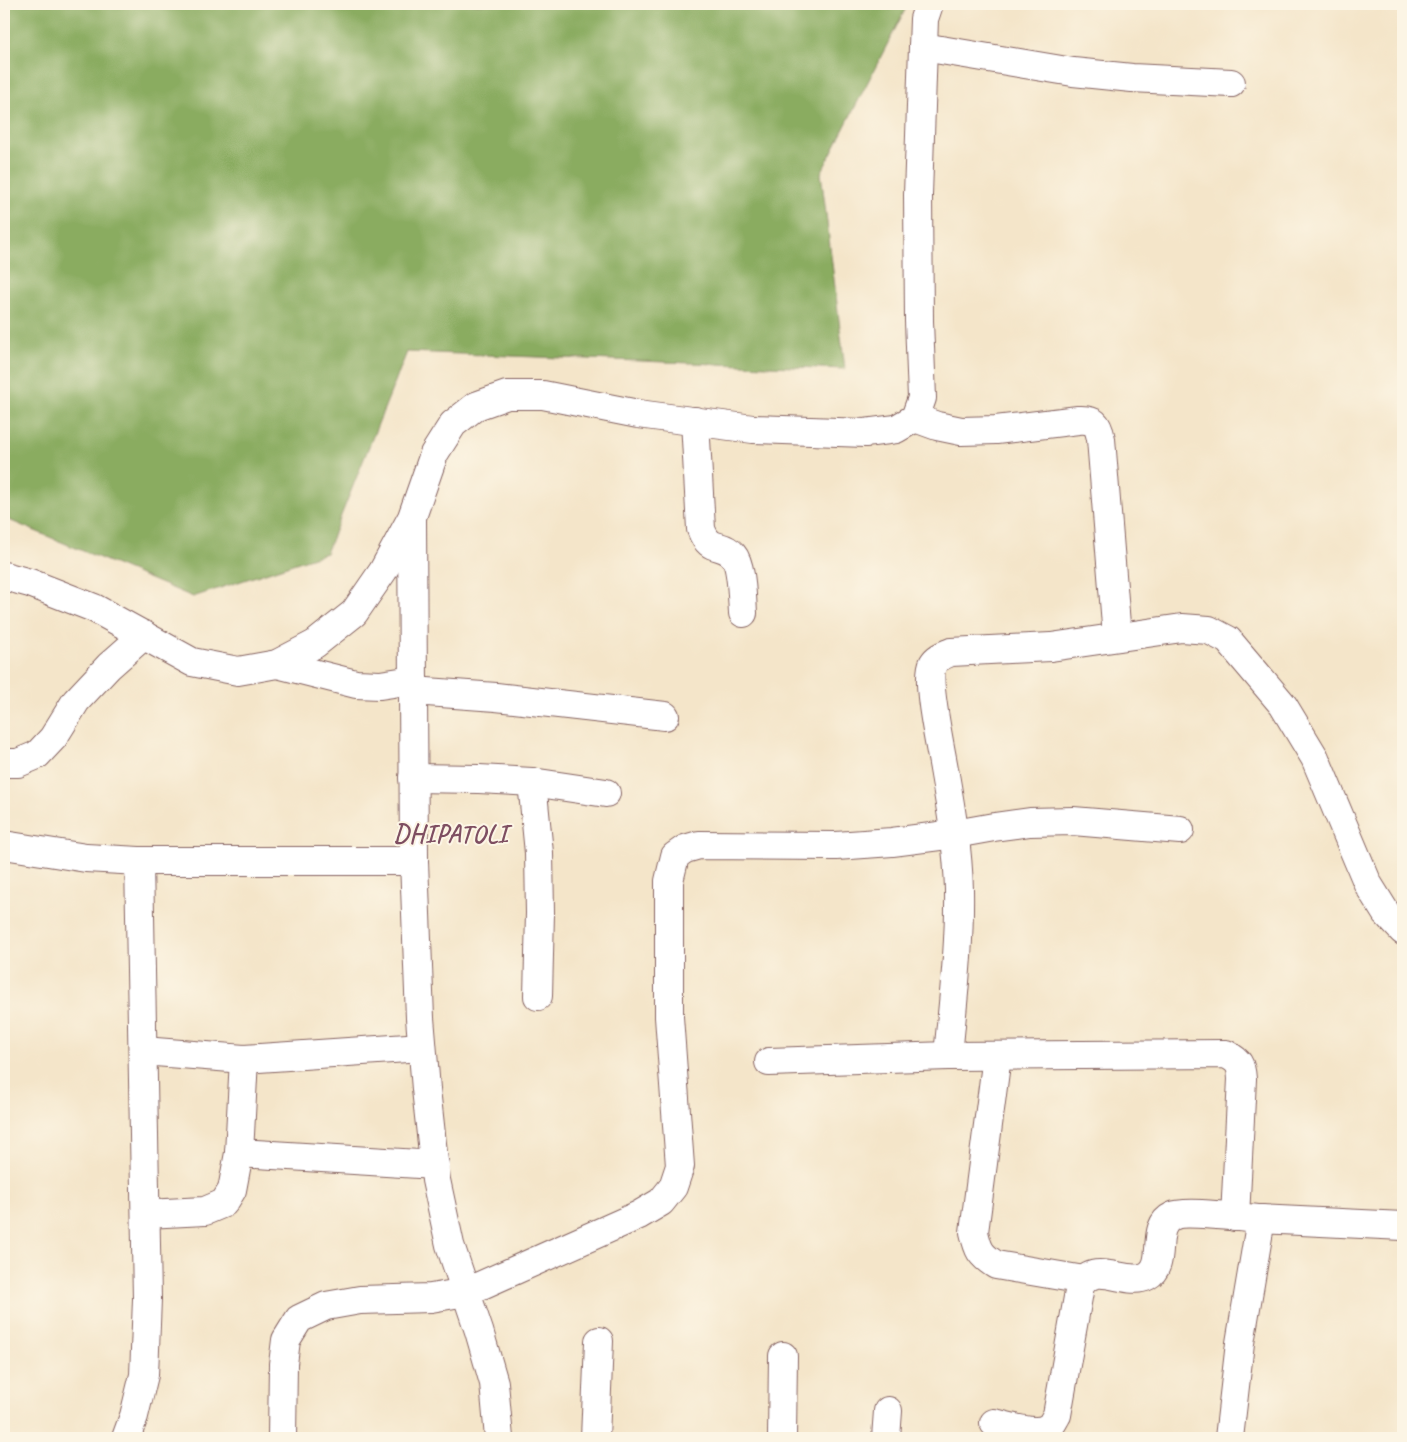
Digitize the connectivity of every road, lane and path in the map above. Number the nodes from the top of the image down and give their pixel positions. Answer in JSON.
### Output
{"nodes":[{"id":1,"x":929,"y":4,"type":"edge"},
{"id":2,"x":923,"y":47,"type":"junction"},
{"id":3,"x":1231,"y":83,"type":"dead end"},
{"id":4,"x":915,"y":418,"type":"junction"},
{"id":5,"x":695,"y":421,"type":"junction"},
{"id":6,"x":412,"y":517,"type":"junction"},
{"id":7,"x":4,"y":576,"type":"edge"},
{"id":8,"x":743,"y":613,"type":"dead end"},
{"id":9,"x":144,"y":635,"type":"junction"},
{"id":10,"x":1117,"y":637,"type":"junction"},
{"id":11,"x":277,"y":664,"type":"junction"},
{"id":12,"x":413,"y":685,"type":"junction"},
{"id":13,"x":665,"y":716,"type":"dead end"},
{"id":14,"x":4,"y":763,"type":"edge"},
{"id":15,"x":414,"y":778,"type":"junction"},
{"id":16,"x":532,"y":782,"type":"junction"},
{"id":17,"x":606,"y":793,"type":"dead end"},
{"id":18,"x":1180,"y":830,"type":"dead end"},
{"id":19,"x":955,"y":834,"type":"junction"},
{"id":20,"x":4,"y":845,"type":"edge"},
{"id":21,"x":140,"y":861,"type":"junction"},
{"id":22,"x":414,"y":861,"type":"junction"},
{"id":23,"x":1403,"y":931,"type":"edge"},
{"id":24,"x":538,"y":996,"type":"dead end"},
{"id":25,"x":422,"y":1047,"type":"junction"},
{"id":26,"x":143,"y":1051,"type":"junction"},
{"id":27,"x":948,"y":1056,"type":"junction"},
{"id":28,"x":997,"y":1056,"type":"junction"},
{"id":29,"x":244,"y":1058,"type":"junction"},
{"id":30,"x":770,"y":1062,"type":"dead end"},
{"id":31,"x":239,"y":1153,"type":"junction"},
{"id":32,"x":435,"y":1165,"type":"junction"},
{"id":33,"x":146,"y":1214,"type":"junction"},
{"id":34,"x":1248,"y":1218,"type":"junction"},
{"id":35,"x":1403,"y":1226,"type":"edge"},
{"id":36,"x":1084,"y":1280,"type":"junction"},
{"id":37,"x":466,"y":1292,"type":"junction"},
{"id":38,"x":599,"y":1341,"type":"dead end"},
{"id":39,"x":783,"y":1356,"type":"dead end"},
{"id":40,"x":888,"y":1411,"type":"dead end"},
{"id":41,"x":994,"y":1423,"type":"dead end"},
{"id":42,"x":126,"y":1438,"type":"edge"},
{"id":43,"x":282,"y":1438,"type":"edge"},
{"id":44,"x":499,"y":1438,"type":"edge"},
{"id":45,"x":595,"y":1438,"type":"edge"},
{"id":46,"x":782,"y":1438,"type":"edge"},
{"id":47,"x":886,"y":1438,"type":"edge"},
{"id":48,"x":1229,"y":1438,"type":"edge"}],
"edges":[{"from":1,"to":2,"type":"street"},
{"from":2,"to":3,"type":"street"},
{"from":2,"to":4,"type":"street"},
{"from":4,"to":5,"type":"street"},
{"from":4,"to":10,"type":"street"},
{"from":5,"to":6,"type":"street"},
{"from":5,"to":8,"type":"street"},
{"from":6,"to":11,"type":"street"},
{"from":6,"to":12,"type":"street"},
{"from":7,"to":9,"type":"street"},
{"from":9,"to":11,"type":"street"},
{"from":9,"to":14,"type":"street"},
{"from":10,"to":19,"type":"street"},
{"from":10,"to":23,"type":"street"},
{"from":11,"to":12,"type":"street"},
{"from":12,"to":13,"type":"street"},
{"from":12,"to":15,"type":"street"},
{"from":15,"to":16,"type":"street"},
{"from":15,"to":22,"type":"street"},
{"from":16,"to":17,"type":"street"},
{"from":16,"to":24,"type":"street"},
{"from":18,"to":19,"type":"street"},
{"from":19,"to":27,"type":"street"},
{"from":19,"to":37,"type":"street"},
{"from":20,"to":21,"type":"street"},
{"from":21,"to":22,"type":"street"},
{"from":21,"to":26,"type":"street"},
{"from":22,"to":25,"type":"street"},
{"from":25,"to":29,"type":"street"},
{"from":25,"to":32,"type":"street"},
{"from":26,"to":29,"type":"street"},
{"from":26,"to":33,"type":"street"},
{"from":27,"to":28,"type":"street"},
{"from":27,"to":30,"type":"street"},
{"from":28,"to":34,"type":"street"},
{"from":28,"to":36,"type":"street"},
{"from":29,"to":31,"type":"street"},
{"from":31,"to":32,"type":"street"},
{"from":31,"to":33,"type":"street"},
{"from":32,"to":37,"type":"street"},
{"from":33,"to":42,"type":"street"},
{"from":34,"to":35,"type":"street"},
{"from":34,"to":36,"type":"street"},
{"from":34,"to":48,"type":"street"},
{"from":36,"to":41,"type":"street"},
{"from":37,"to":43,"type":"street"},
{"from":37,"to":44,"type":"street"},
{"from":38,"to":45,"type":"street"},
{"from":39,"to":46,"type":"street"},
{"from":40,"to":47,"type":"street"}]}
